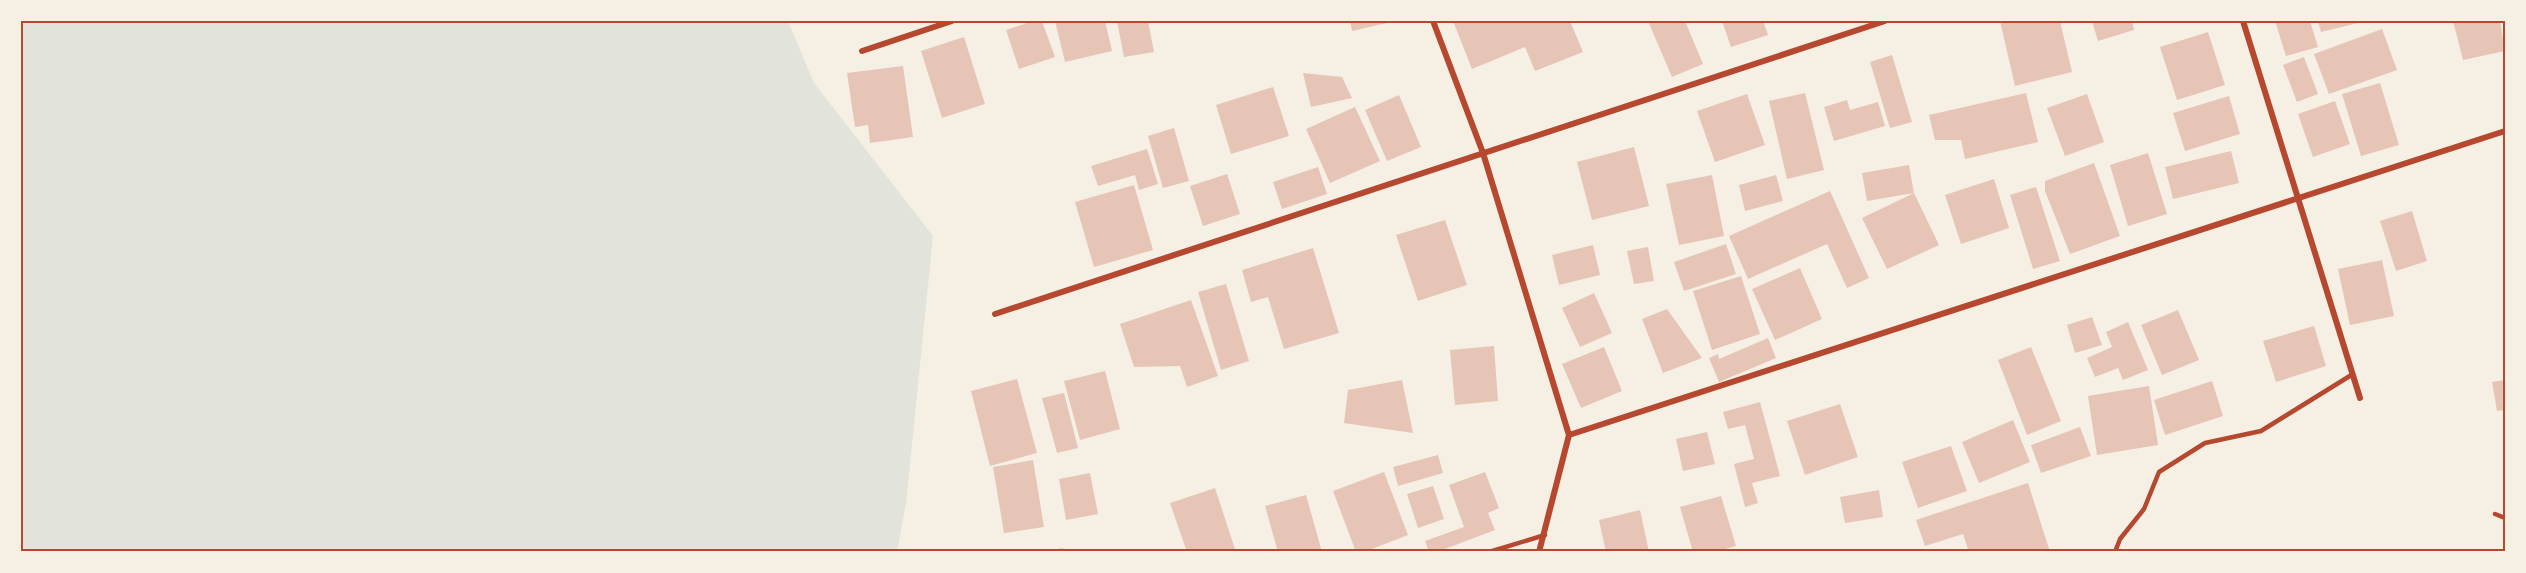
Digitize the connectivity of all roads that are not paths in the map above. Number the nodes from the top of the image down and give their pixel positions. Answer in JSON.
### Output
{"nodes":[{"id":1,"x":952,"y":21,"type":"edge"},
{"id":2,"x":1433,"y":21,"type":"edge"},
{"id":3,"x":1885,"y":21,"type":"edge"},
{"id":4,"x":2243,"y":21,"type":"edge"},
{"id":5,"x":862,"y":51,"type":"dead end"},
{"id":6,"x":2505,"y":131,"type":"edge"},
{"id":7,"x":1483,"y":153,"type":"junction"},
{"id":8,"x":2298,"y":199,"type":"junction"},
{"id":9,"x":995,"y":314,"type":"dead end"},
{"id":10,"x":2352,"y":374,"type":"junction"},
{"id":11,"x":2360,"y":398,"type":"dead end"},
{"id":12,"x":1569,"y":435,"type":"junction"},
{"id":13,"x":2495,"y":514,"type":"dead end"},
{"id":14,"x":2505,"y":518,"type":"edge"},
{"id":15,"x":1545,"y":535,"type":"junction"},
{"id":16,"x":1490,"y":552,"type":"edge"},
{"id":17,"x":1539,"y":552,"type":"edge"},
{"id":18,"x":2115,"y":552,"type":"edge"}],
"edges":[{"from":1,"to":5,"type":"street"},
{"from":2,"to":7,"type":"street"},
{"from":3,"to":7,"type":"street"},
{"from":4,"to":8,"type":"street"},
{"from":6,"to":8,"type":"street"},
{"from":7,"to":9,"type":"street"},
{"from":7,"to":12,"type":"street"},
{"from":8,"to":10,"type":"street"},
{"from":8,"to":12,"type":"street"},
{"from":10,"to":11,"type":"street"},
{"from":10,"to":18,"type":"lane"},
{"from":12,"to":15,"type":"street"},
{"from":13,"to":14,"type":"lane"},
{"from":15,"to":16,"type":"lane"},
{"from":15,"to":17,"type":"street"}]}
